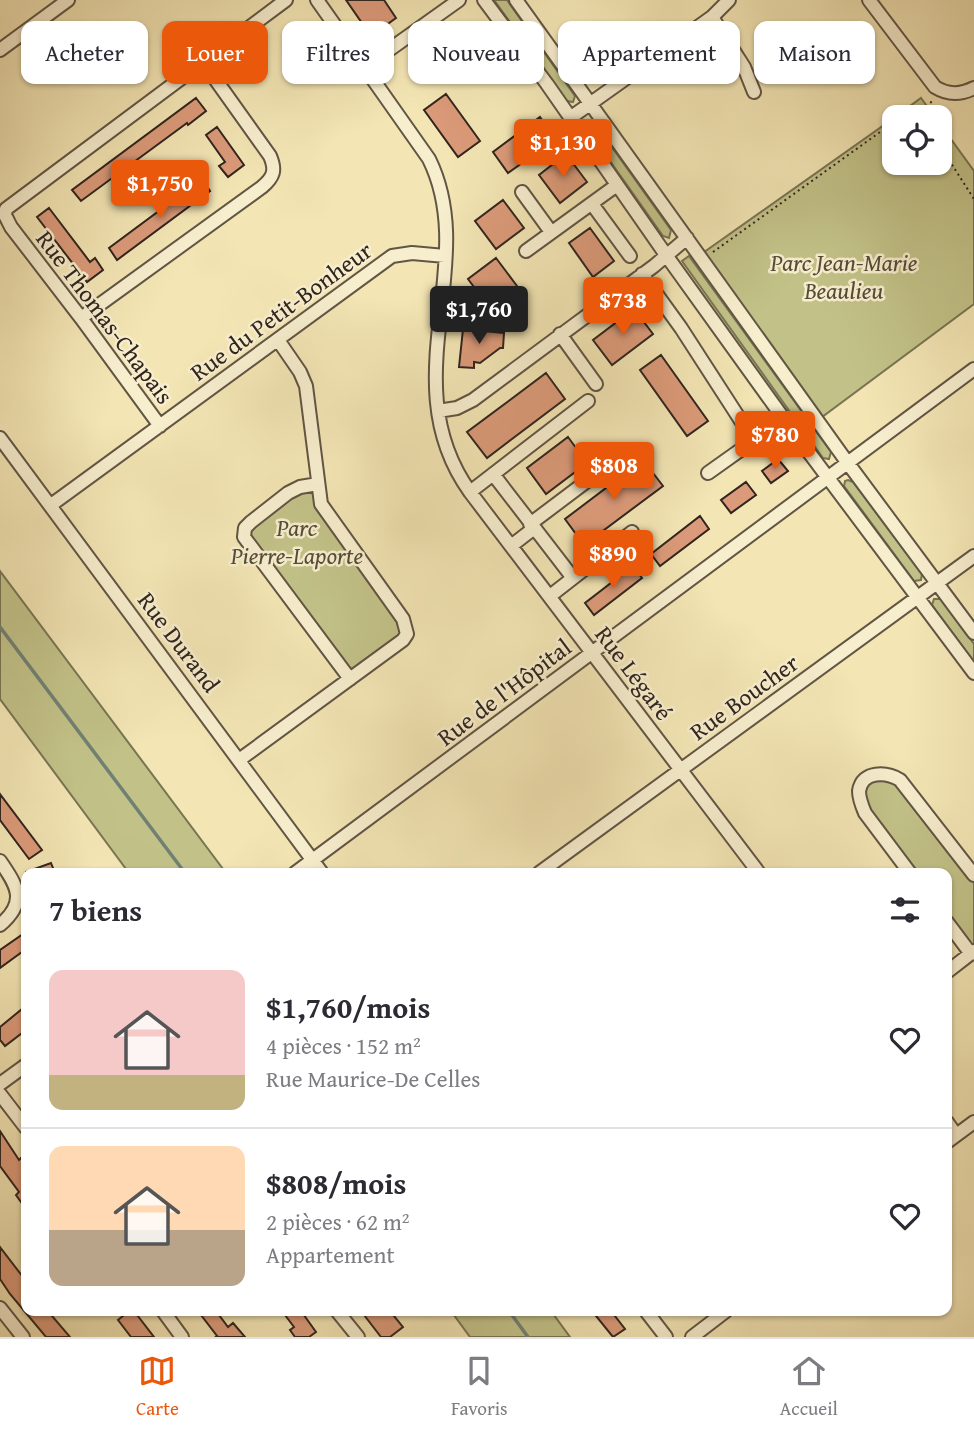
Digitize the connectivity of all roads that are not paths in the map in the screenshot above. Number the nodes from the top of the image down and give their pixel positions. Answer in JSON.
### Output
{"nodes":[{"id":1,"x":68,"y":0,"type":"edge"},
{"id":2,"x":286,"y":0,"type":"edge"},
{"id":3,"x":317,"y":0,"type":"edge"},
{"id":4,"x":459,"y":0,"type":"edge"},
{"id":5,"x":484,"y":0,"type":"edge"},
{"id":6,"x":516,"y":0,"type":"edge"},
{"id":7,"x":729,"y":0,"type":"edge"},
{"id":8,"x":869,"y":0,"type":"edge"},
{"id":9,"x":712,"y":17,"type":"junction"},
{"id":10,"x":258,"y":21,"type":"edge"},
{"id":11,"x":332,"y":21,"type":"edge"},
{"id":12,"x":394,"y":46,"type":"edge"},
{"id":13,"x":0,"y":50,"type":"edge"},
{"id":14,"x":174,"y":84,"type":"edge"},
{"id":15,"x":219,"y":84,"type":"edge"},
{"id":16,"x":377,"y":84,"type":"edge"},
{"id":17,"x":974,"y":89,"type":"edge"},
{"id":18,"x":754,"y":92,"type":"dead end"},
{"id":19,"x":591,"y":104,"type":"junction"},
{"id":20,"x":570,"y":118,"type":"junction"},
{"id":21,"x":617,"y":185,"type":"junction"},
{"id":22,"x":522,"y":192,"type":"dead end"},
{"id":23,"x":592,"y":204,"type":"junction"},
{"id":24,"x":551,"y":232,"type":"junction"},
{"id":25,"x":687,"y":238,"type":"junction"},
{"id":26,"x":526,"y":251,"type":"dead end"},
{"id":27,"x":666,"y":255,"type":"junction"},
{"id":28,"x":445,"y":256,"type":"junction"},
{"id":29,"x":629,"y":256,"type":"dead end"},
{"id":30,"x":642,"y":274,"type":"junction"},
{"id":31,"x":81,"y":318,"type":"junction"},
{"id":32,"x":560,"y":334,"type":"junction"},
{"id":33,"x":278,"y":340,"type":"junction"},
{"id":34,"x":974,"y":369,"type":"edge"},
{"id":35,"x":596,"y":384,"type":"dead end"},
{"id":36,"x":587,"y":401,"type":"dead end"},
{"id":37,"x":438,"y":411,"type":"junction"},
{"id":38,"x":784,"y":419,"type":"junction"},
{"id":39,"x":160,"y":426,"type":"junction"},
{"id":40,"x":0,"y":438,"type":"edge"},
{"id":41,"x":754,"y":441,"type":"junction"},
{"id":42,"x":615,"y":460,"type":"dead end"},
{"id":43,"x":848,"y":462,"type":"junction"},
{"id":44,"x":493,"y":474,"type":"junction"},
{"id":45,"x":708,"y":474,"type":"dead end"},
{"id":46,"x":828,"y":477,"type":"junction"},
{"id":47,"x":318,"y":485,"type":"junction"},
{"id":48,"x":470,"y":492,"type":"junction"},
{"id":49,"x":51,"y":505,"type":"junction"},
{"id":50,"x":531,"y":527,"type":"junction"},
{"id":51,"x":632,"y":532,"type":"dead end"},
{"id":52,"x":511,"y":546,"type":"junction"},
{"id":53,"x":974,"y":556,"type":"edge"},
{"id":54,"x":573,"y":578,"type":"junction"},
{"id":55,"x":937,"y":584,"type":"junction"},
{"id":56,"x":550,"y":596,"type":"junction"},
{"id":57,"x":918,"y":598,"type":"junction"},
{"id":58,"x":974,"y":633,"type":"edge"},
{"id":59,"x":593,"y":653,"type":"junction"},
{"id":60,"x":974,"y":673,"type":"edge"},
{"id":61,"x":350,"y":679,"type":"junction"},
{"id":62,"x":239,"y":760,"type":"junction"},
{"id":63,"x":680,"y":769,"type":"junction"},
{"id":64,"x":313,"y":860,"type":"junction"},
{"id":65,"x":0,"y":861,"type":"edge"},
{"id":66,"x":302,"y":868,"type":"edge"},
{"id":67,"x":319,"y":868,"type":"edge"},
{"id":68,"x":546,"y":868,"type":"edge"},
{"id":69,"x":755,"y":868,"type":"edge"},
{"id":70,"x":906,"y":868,"type":"edge"},
{"id":71,"x":974,"y":875,"type":"edge"},
{"id":72,"x":0,"y":925,"type":"edge"},
{"id":73,"x":952,"y":928,"type":"edge"},
{"id":74,"x":972,"y":952,"type":"edge"},
{"id":75,"x":952,"y":968,"type":"edge"},
{"id":76,"x":21,"y":1069,"type":"edge"},
{"id":77,"x":0,"y":1084,"type":"edge"},
{"id":78,"x":0,"y":1094,"type":"edge"},
{"id":79,"x":21,"y":1121,"type":"edge"},
{"id":80,"x":974,"y":1122,"type":"edge"},
{"id":81,"x":952,"y":1138,"type":"edge"},
{"id":82,"x":0,"y":1308,"type":"edge"},
{"id":83,"x":167,"y":1316,"type":"edge"},
{"id":84,"x":341,"y":1316,"type":"edge"},
{"id":85,"x":650,"y":1316,"type":"edge"},
{"id":86,"x":719,"y":1316,"type":"edge"},
{"id":87,"x":23,"y":1337,"type":"edge"},
{"id":88,"x":182,"y":1337,"type":"edge"},
{"id":89,"x":358,"y":1337,"type":"edge"},
{"id":90,"x":666,"y":1337,"type":"edge"},
{"id":91,"x":692,"y":1337,"type":"edge"}],
"edges":[{"from":1,"to":13,"type":"street"},
{"from":2,"to":10,"type":"street","name":"Rue Thomas-Chapais"},
{"from":3,"to":11,"type":"street","name":"Rue Légaré"},
{"from":4,"to":12,"type":"street"},
{"from":5,"to":20,"type":"street"},
{"from":6,"to":19,"type":"street"},
{"from":7,"to":9,"type":"street"},
{"from":8,"to":17,"type":"street"},
{"from":9,"to":18,"type":"street"},
{"from":9,"to":19,"type":"street"},
{"from":14,"to":31,"type":"street","name":"Rue Thomas-Chapais"},
{"from":15,"to":31,"type":"street"},
{"from":16,"to":28,"type":"street","name":"Rue Légaré"},
{"from":19,"to":20,"type":"street"},
{"from":19,"to":25,"type":"street"},
{"from":20,"to":21,"type":"street"},
{"from":21,"to":23,"type":"street"},
{"from":21,"to":27,"type":"street"},
{"from":22,"to":24,"type":"street"},
{"from":23,"to":24,"type":"street"},
{"from":23,"to":29,"type":"street"},
{"from":24,"to":26,"type":"street"},
{"from":25,"to":27,"type":"street"},
{"from":25,"to":43,"type":"street"},
{"from":27,"to":30,"type":"street"},
{"from":27,"to":38,"type":"street"},
{"from":28,"to":33,"type":"street","name":"Rue du Petit-Bonheur"},
{"from":28,"to":37,"type":"street","name":"Rue Légaré"},
{"from":30,"to":32,"type":"street"},
{"from":30,"to":41,"type":"street"},
{"from":31,"to":39,"type":"street","name":"Rue Thomas-Chapais"},
{"from":32,"to":35,"type":"street"},
{"from":32,"to":37,"type":"street"},
{"from":33,"to":39,"type":"street","name":"Rue du Petit-Bonheur"},
{"from":33,"to":47,"type":"street"},
{"from":34,"to":43,"type":"street","name":"Rue de l'Hôpital"},
{"from":36,"to":44,"type":"street"},
{"from":37,"to":48,"type":"street","name":"Rue Légaré"},
{"from":38,"to":41,"type":"street"},
{"from":38,"to":46,"type":"street"},
{"from":39,"to":49,"type":"street","name":"Rue du Petit-Bonheur"},
{"from":40,"to":49,"type":"street","name":"Rue Durand"},
{"from":41,"to":45,"type":"street"},
{"from":42,"to":50,"type":"street"},
{"from":43,"to":46,"type":"street","name":"Rue de l'Hôpital"},
{"from":43,"to":55,"type":"street"},
{"from":44,"to":48,"type":"street"},
{"from":44,"to":50,"type":"street"},
{"from":46,"to":57,"type":"street"},
{"from":46,"to":59,"type":"street","name":"Rue de l'Hôpital"},
{"from":47,"to":61,"type":"street"},
{"from":47,"to":61,"type":"street"},
{"from":48,"to":52,"type":"street","name":"Rue Légaré"},
{"from":49,"to":62,"type":"street","name":"Rue Durand"},
{"from":50,"to":52,"type":"street"},
{"from":50,"to":54,"type":"street"},
{"from":51,"to":54,"type":"street"},
{"from":52,"to":56,"type":"street","name":"Rue Légaré"},
{"from":53,"to":55,"type":"street","name":"Rue Boucher"},
{"from":54,"to":56,"type":"street"},
{"from":55,"to":57,"type":"street","name":"Rue Boucher"},
{"from":55,"to":58,"type":"street"},
{"from":56,"to":59,"type":"street","name":"Rue Légaré"},
{"from":57,"to":60,"type":"street"},
{"from":57,"to":63,"type":"street","name":"Rue Boucher"},
{"from":59,"to":63,"type":"street","name":"Rue Légaré"},
{"from":59,"to":64,"type":"street","name":"Rue de l'Hôpital"},
{"from":61,"to":62,"type":"street"},
{"from":62,"to":64,"type":"street","name":"Rue Durand"},
{"from":63,"to":68,"type":"street","name":"Rue Boucher"},
{"from":63,"to":69,"type":"street","name":"Rue Légaré"},
{"from":64,"to":66,"type":"street","name":"Rue de l'Hôpital"},
{"from":64,"to":67,"type":"street","name":"Rue Durand"},
{"from":65,"to":72,"type":"street"},
{"from":70,"to":71,"type":"street"},
{"from":73,"to":74,"type":"street"},
{"from":74,"to":75,"type":"street"},
{"from":76,"to":77,"type":"street"},
{"from":78,"to":79,"type":"street"},
{"from":80,"to":81,"type":"street"},
{"from":82,"to":87,"type":"street"},
{"from":83,"to":88,"type":"street"},
{"from":84,"to":89,"type":"street"},
{"from":85,"to":90,"type":"street"},
{"from":86,"to":91,"type":"street"}]}
